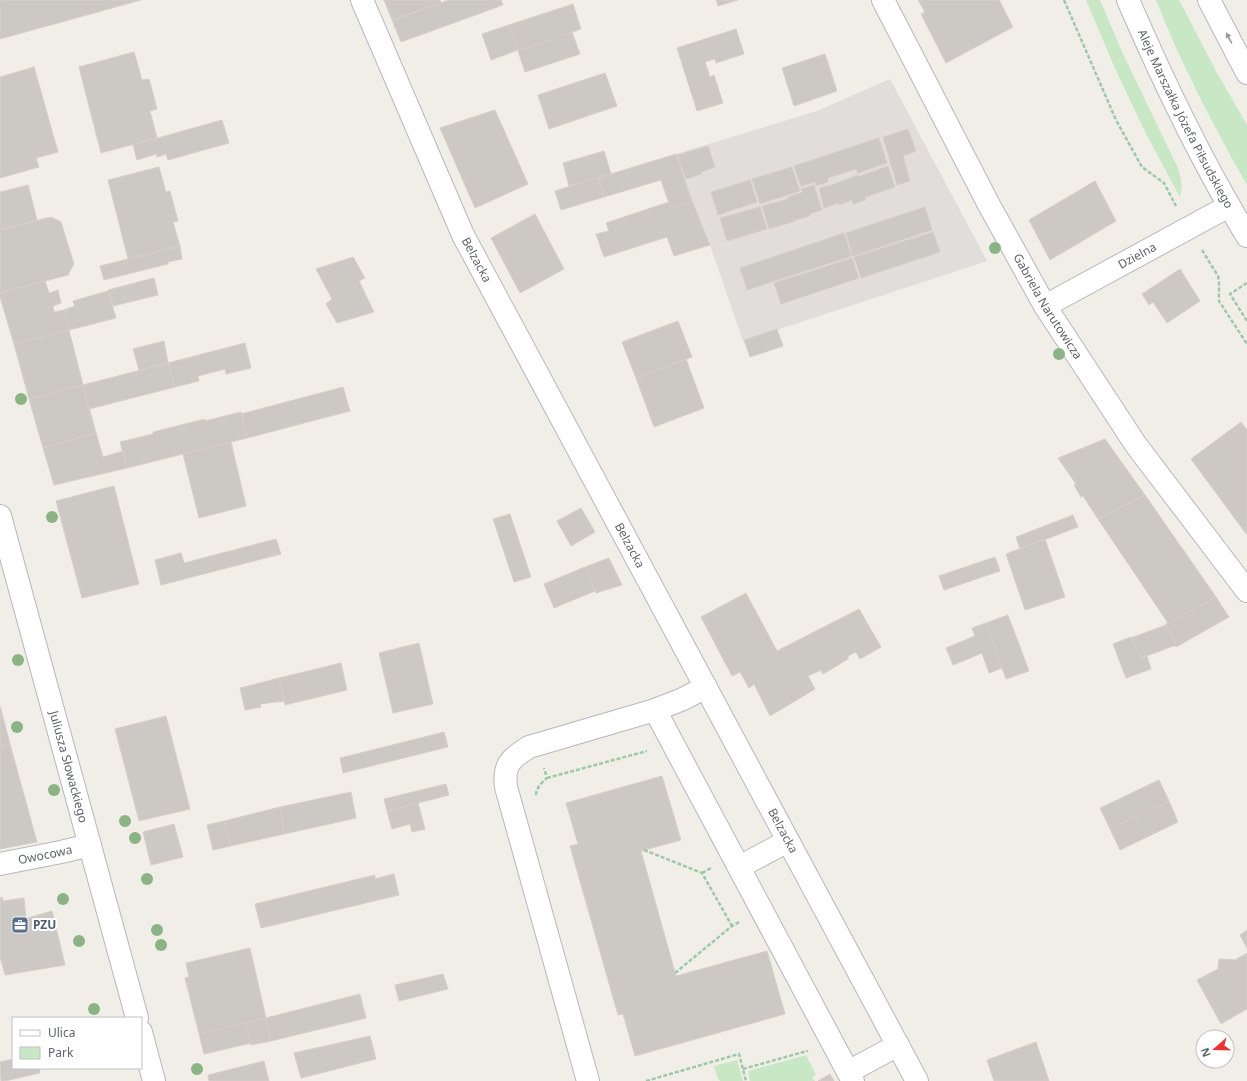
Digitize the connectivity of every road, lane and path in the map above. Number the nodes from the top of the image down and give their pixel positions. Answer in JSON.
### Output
{"nodes":[{"id":1,"x":362,"y":0,"type":"edge"},
{"id":2,"x":883,"y":0,"type":"edge"},
{"id":3,"x":1064,"y":0,"type":"edge"},
{"id":4,"x":1128,"y":0,"type":"edge"},
{"id":5,"x":1209,"y":0,"type":"edge"},
{"id":6,"x":1247,"y":72,"type":"edge"},
{"id":7,"x":1228,"y":206,"type":"junction"},
{"id":8,"x":1189,"y":227,"type":"junction"},
{"id":9,"x":1247,"y":236,"type":"edge"},
{"id":10,"x":1247,"y":283,"type":"edge"},
{"id":11,"x":1045,"y":306,"type":"junction"},
{"id":12,"x":1247,"y":321,"type":"edge"},
{"id":13,"x":1247,"y":344,"type":"edge"},
{"id":14,"x":0,"y":516,"type":"edge"},
{"id":15,"x":1247,"y":590,"type":"edge"},
{"id":16,"x":706,"y":687,"type":"junction"},
{"id":17,"x":656,"y":710,"type":"junction"},
{"id":18,"x":673,"y":743,"type":"junction"},
{"id":19,"x":547,"y":778,"type":"dead end"},
{"id":20,"x":788,"y":841,"type":"junction"},
{"id":21,"x":90,"y":846,"type":"junction"},
{"id":22,"x":644,"y":850,"type":"dead end"},
{"id":23,"x":0,"y":864,"type":"edge"},
{"id":24,"x":739,"y":867,"type":"junction"},
{"id":25,"x":762,"y":910,"type":"junction"},
{"id":26,"x":732,"y":926,"type":"junction"},
{"id":27,"x":675,"y":973,"type":"dead end"},
{"id":28,"x":137,"y":1017,"type":"edge"},
{"id":29,"x":142,"y":1036,"type":"edge"},
{"id":30,"x":898,"y":1045,"type":"junction"},
{"id":31,"x":811,"y":1058,"type":"dead end"},
{"id":32,"x":743,"y":1068,"type":"junction"},
{"id":33,"x":850,"y":1077,"type":"edge"},
{"id":34,"x":154,"y":1081,"type":"edge"},
{"id":35,"x":588,"y":1081,"type":"edge"},
{"id":36,"x":646,"y":1081,"type":"edge"},
{"id":37,"x":746,"y":1081,"type":"edge"},
{"id":38,"x":917,"y":1081,"type":"edge"}],
"edges":[{"from":1,"to":16,"type":"street","name":"Belzacka"},
{"from":2,"to":11,"type":"street","name":"Gabriela Narutowicza"},
{"from":3,"to":8,"type":"path"},
{"from":4,"to":7,"type":"street","name":"Aleje Marszałka Józefa Piłsudskiego"},
{"from":6,"to":5,"type":"street","one_way":true},
{"from":7,"to":8,"type":"street","name":"Dzielna"},
{"from":7,"to":9,"type":"street","name":"Aleje Marszałka Józefa Piłsudskiego"},
{"from":8,"to":11,"type":"street","name":"Dzielna"},
{"from":8,"to":13,"type":"path"},
{"from":10,"to":12,"type":"path"},
{"from":11,"to":15,"type":"street","name":"Gabriela Narutowicza"},
{"from":14,"to":21,"type":"street","name":"Juliusza Słowackiego"},
{"from":16,"to":17,"type":"street"},
{"from":16,"to":20,"type":"street","name":"Belzacka"},
{"from":17,"to":18,"type":"street"},
{"from":17,"to":35,"type":"street"},
{"from":18,"to":19,"type":"path"},
{"from":18,"to":24,"type":"street"},
{"from":20,"to":24,"type":"street"},
{"from":20,"to":30,"type":"street","name":"Belzacka"},
{"from":21,"to":23,"type":"street","name":"Owocowa"},
{"from":21,"to":28,"type":"street","name":"Juliusza Słowackiego"},
{"from":22,"to":26,"type":"path"},
{"from":24,"to":25,"type":"street"},
{"from":25,"to":26,"type":"path"},
{"from":25,"to":33,"type":"street"},
{"from":26,"to":27,"type":"path"},
{"from":29,"to":34,"type":"street"},
{"from":30,"to":33,"type":"street"},
{"from":30,"to":38,"type":"street","name":"Belzacka"},
{"from":31,"to":32,"type":"path"},
{"from":32,"to":36,"type":"path"},
{"from":32,"to":37,"type":"path"}]}
